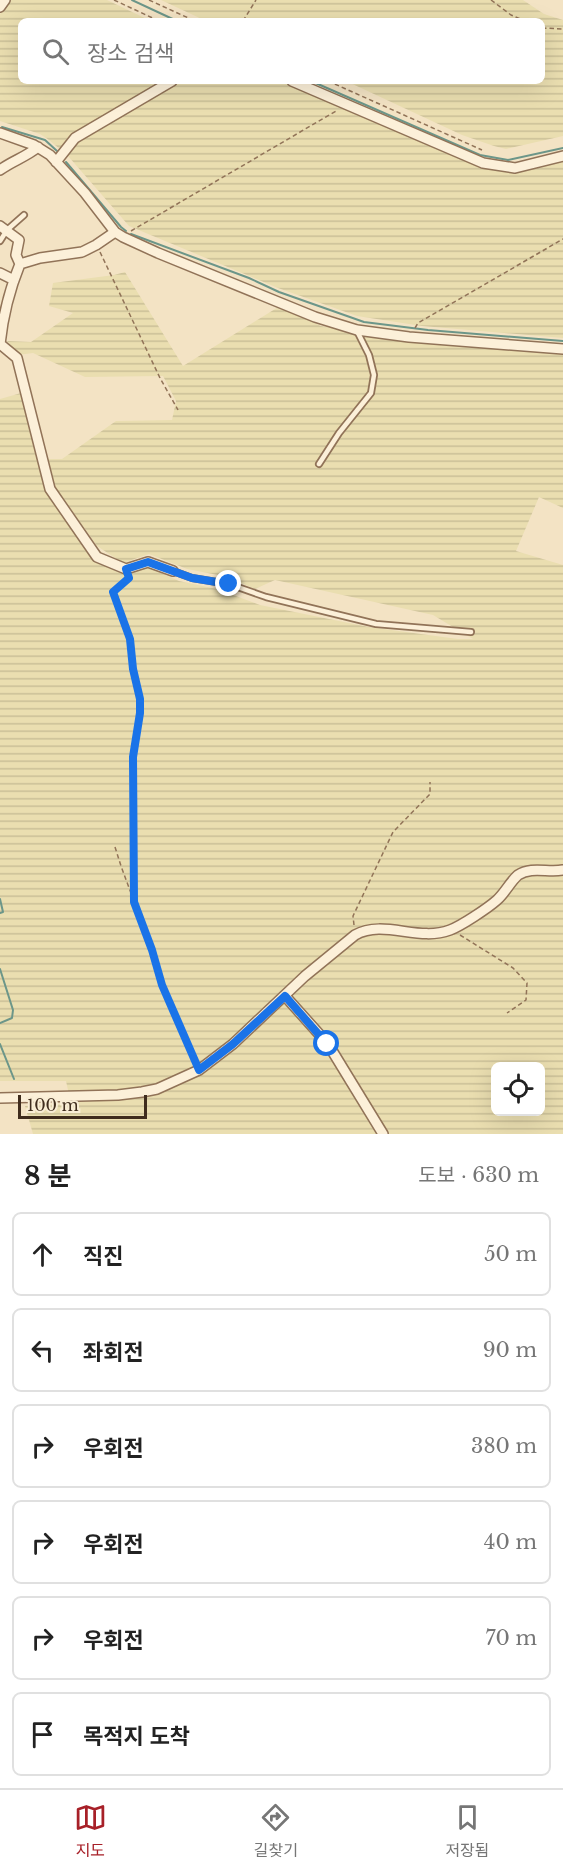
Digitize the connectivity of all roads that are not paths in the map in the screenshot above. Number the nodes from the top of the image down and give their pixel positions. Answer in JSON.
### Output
{"nodes":[{"id":1,"x":5,"y":0,"type":"edge"},
{"id":2,"x":0,"y":7,"type":"edge"},
{"id":3,"x":167,"y":84,"type":"edge"},
{"id":4,"x":299,"y":84,"type":"edge"},
{"id":5,"x":0,"y":133,"type":"edge"},
{"id":6,"x":38,"y":147,"type":"junction"},
{"id":7,"x":563,"y":156,"type":"edge"},
{"id":8,"x":56,"y":162,"type":"junction"},
{"id":9,"x":0,"y":170,"type":"edge"},
{"id":10,"x":24,"y":215,"type":"dead end"},
{"id":11,"x":4,"y":228,"type":"edge"},
{"id":12,"x":119,"y":234,"type":"junction"},
{"id":13,"x":0,"y":241,"type":"edge"},
{"id":14,"x":20,"y":264,"type":"junction"},
{"id":15,"x":0,"y":273,"type":"edge"},
{"id":16,"x":14,"y":280,"type":"junction"},
{"id":17,"x":357,"y":330,"type":"junction"},
{"id":18,"x":0,"y":344,"type":"edge"},
{"id":19,"x":563,"y":349,"type":"edge"},
{"id":20,"x":319,"y":464,"type":"dead end"},
{"id":21,"x":173,"y":571,"type":"joint"},
{"id":22,"x":471,"y":632,"type":"dead end"},
{"id":23,"x":563,"y":870,"type":"edge"},
{"id":24,"x":285,"y":996,"type":"junction"},
{"id":25,"x":0,"y":1098,"type":"edge"},
{"id":26,"x":383,"y":1134,"type":"edge"}],
"edges":[{"from":1,"to":2,"type":"street"},
{"from":3,"to":8,"type":"street"},
{"from":4,"to":7,"type":"street"},
{"from":5,"to":6,"type":"street"},
{"from":6,"to":8,"type":"street"},
{"from":6,"to":9,"type":"street"},
{"from":8,"to":12,"type":"street"},
{"from":10,"to":11,"type":"lane"},
{"from":11,"to":13,"type":"lane"},
{"from":11,"to":14,"type":"street"},
{"from":12,"to":14,"type":"street"},
{"from":12,"to":17,"type":"street"},
{"from":14,"to":16,"type":"street"},
{"from":15,"to":16,"type":"street"},
{"from":16,"to":18,"type":"street"},
{"from":17,"to":19,"type":"street"},
{"from":17,"to":20,"type":"lane"},
{"from":18,"to":21,"type":"street"},
{"from":21,"to":22,"type":"lane"},
{"from":23,"to":24,"type":"street"},
{"from":24,"to":25,"type":"street"},
{"from":24,"to":26,"type":"street"}]}
